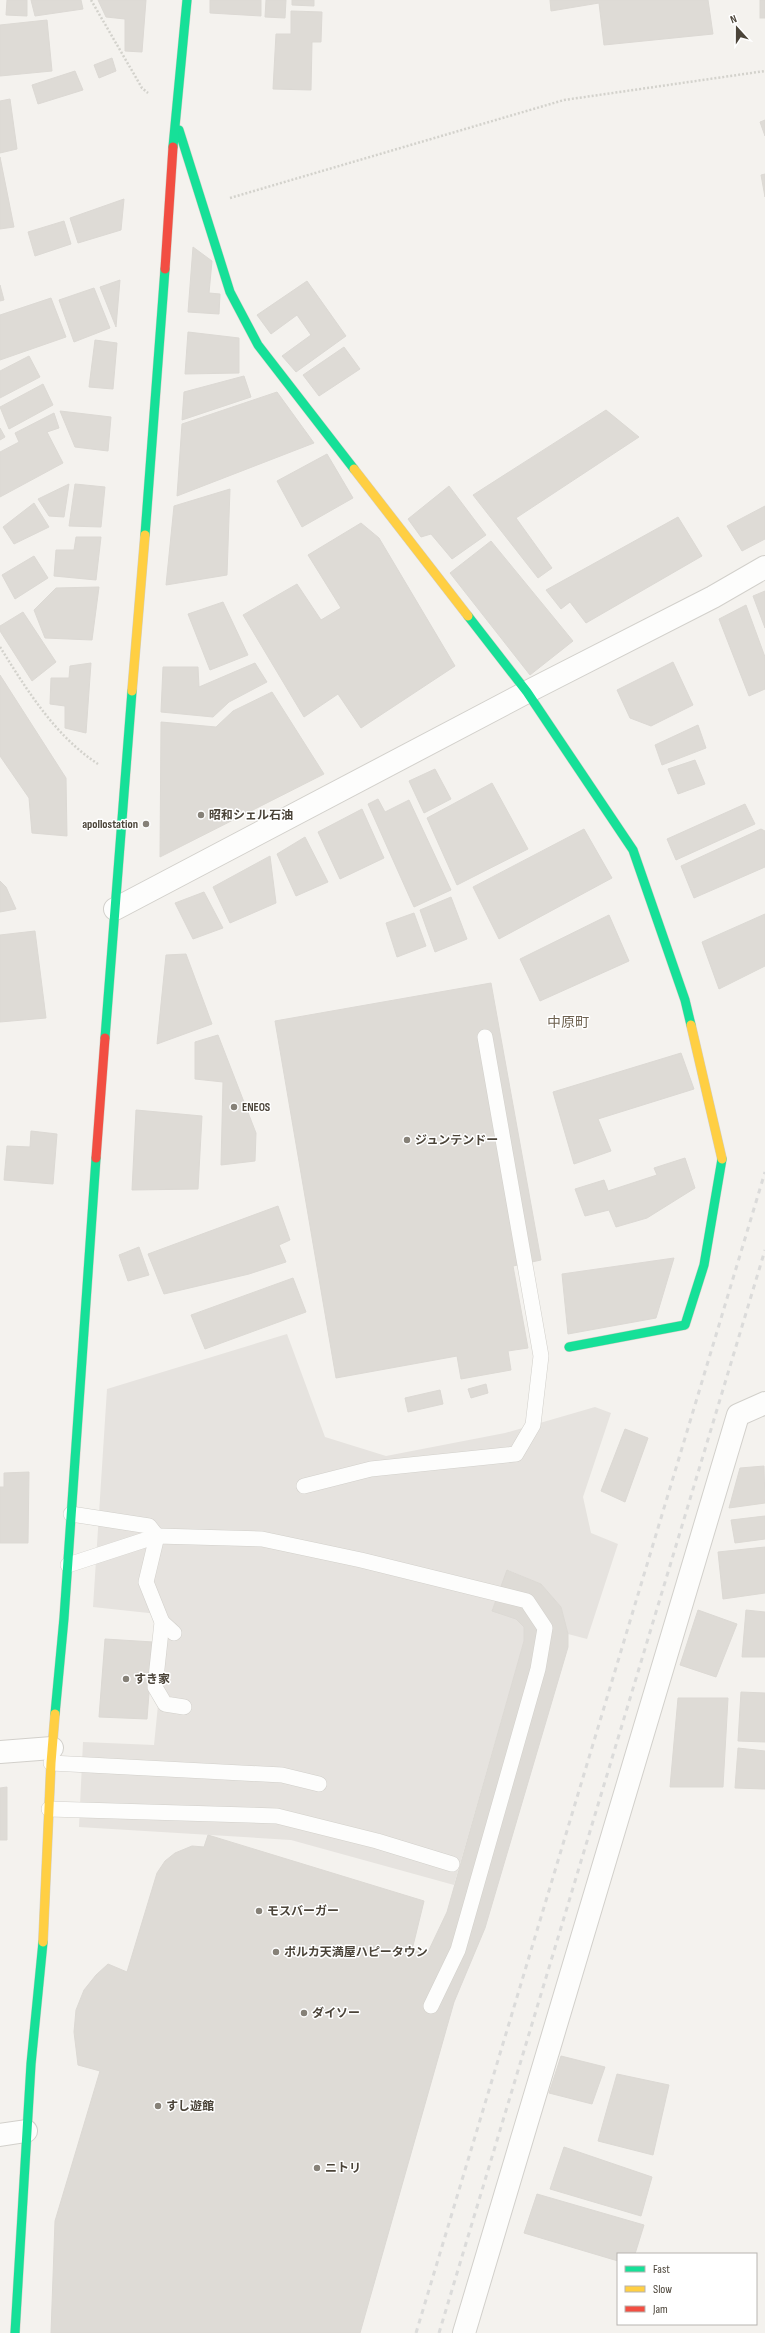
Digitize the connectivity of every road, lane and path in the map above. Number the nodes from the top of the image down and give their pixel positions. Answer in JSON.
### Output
{"nodes":[{"id":1,"x":91,"y":0,"type":"edge"},
{"id":2,"x":187,"y":0,"type":"edge"},
{"id":3,"x":765,"y":71,"type":"edge"},
{"id":4,"x":175,"y":118,"type":"junction"},
{"id":5,"x":203,"y":206,"type":"junction"},
{"id":6,"x":765,"y":567,"type":"edge"},
{"id":7,"x":0,"y":647,"type":"edge"},
{"id":8,"x":527,"y":692,"type":"junction"},
{"id":9,"x":126,"y":778,"type":"junction"},
{"id":10,"x":115,"y":909,"type":"junction"},
{"id":11,"x":485,"y":1037,"type":"dead end"},
{"id":12,"x":569,"y":1346,"type":"dead end"},
{"id":13,"x":765,"y":1404,"type":"edge"},
{"id":14,"x":304,"y":1486,"type":"dead end"},
{"id":15,"x":71,"y":1514,"type":"junction"},
{"id":16,"x":157,"y":1536,"type":"junction"},
{"id":17,"x":68,"y":1565,"type":"junction"},
{"id":18,"x":162,"y":1622,"type":"junction"},
{"id":19,"x":174,"y":1633,"type":"dead end"},
{"id":20,"x":184,"y":1707,"type":"dead end"},
{"id":21,"x":0,"y":1752,"type":"edge"},
{"id":22,"x":52,"y":1755,"type":"junction"},
{"id":23,"x":319,"y":1784,"type":"dead end"},
{"id":24,"x":49,"y":1809,"type":"junction"},
{"id":25,"x":452,"y":1864,"type":"dead end"},
{"id":26,"x":431,"y":2006,"type":"dead end"},
{"id":27,"x":26,"y":2131,"type":"junction"},
{"id":28,"x":0,"y":2135,"type":"edge"},
{"id":29,"x":15,"y":2333,"type":"edge"},
{"id":30,"x":464,"y":2333,"type":"edge"}],
"edges":[{"from":1,"to":4,"type":"path"},
{"from":2,"to":4,"type":"street"},
{"from":3,"to":5,"type":"path"},
{"from":4,"to":5,"type":"street"},
{"from":4,"to":9,"type":"street"},
{"from":5,"to":8,"type":"street"},
{"from":6,"to":8,"type":"street"},
{"from":7,"to":9,"type":"path"},
{"from":8,"to":10,"type":"street"},
{"from":8,"to":12,"type":"street"},
{"from":9,"to":10,"type":"street"},
{"from":10,"to":15,"type":"street"},
{"from":11,"to":14,"type":"lane"},
{"from":13,"to":30,"type":"street"},
{"from":15,"to":16,"type":"lane"},
{"from":15,"to":17,"type":"street"},
{"from":16,"to":17,"type":"lane"},
{"from":16,"to":18,"type":"lane"},
{"from":16,"to":26,"type":"lane"},
{"from":17,"to":22,"type":"street"},
{"from":18,"to":19,"type":"lane"},
{"from":18,"to":20,"type":"lane"},
{"from":21,"to":22,"type":"street"},
{"from":22,"to":23,"type":"lane"},
{"from":22,"to":24,"type":"street"},
{"from":24,"to":25,"type":"lane"},
{"from":24,"to":27,"type":"street"},
{"from":27,"to":28,"type":"street"},
{"from":27,"to":29,"type":"street"}]}
